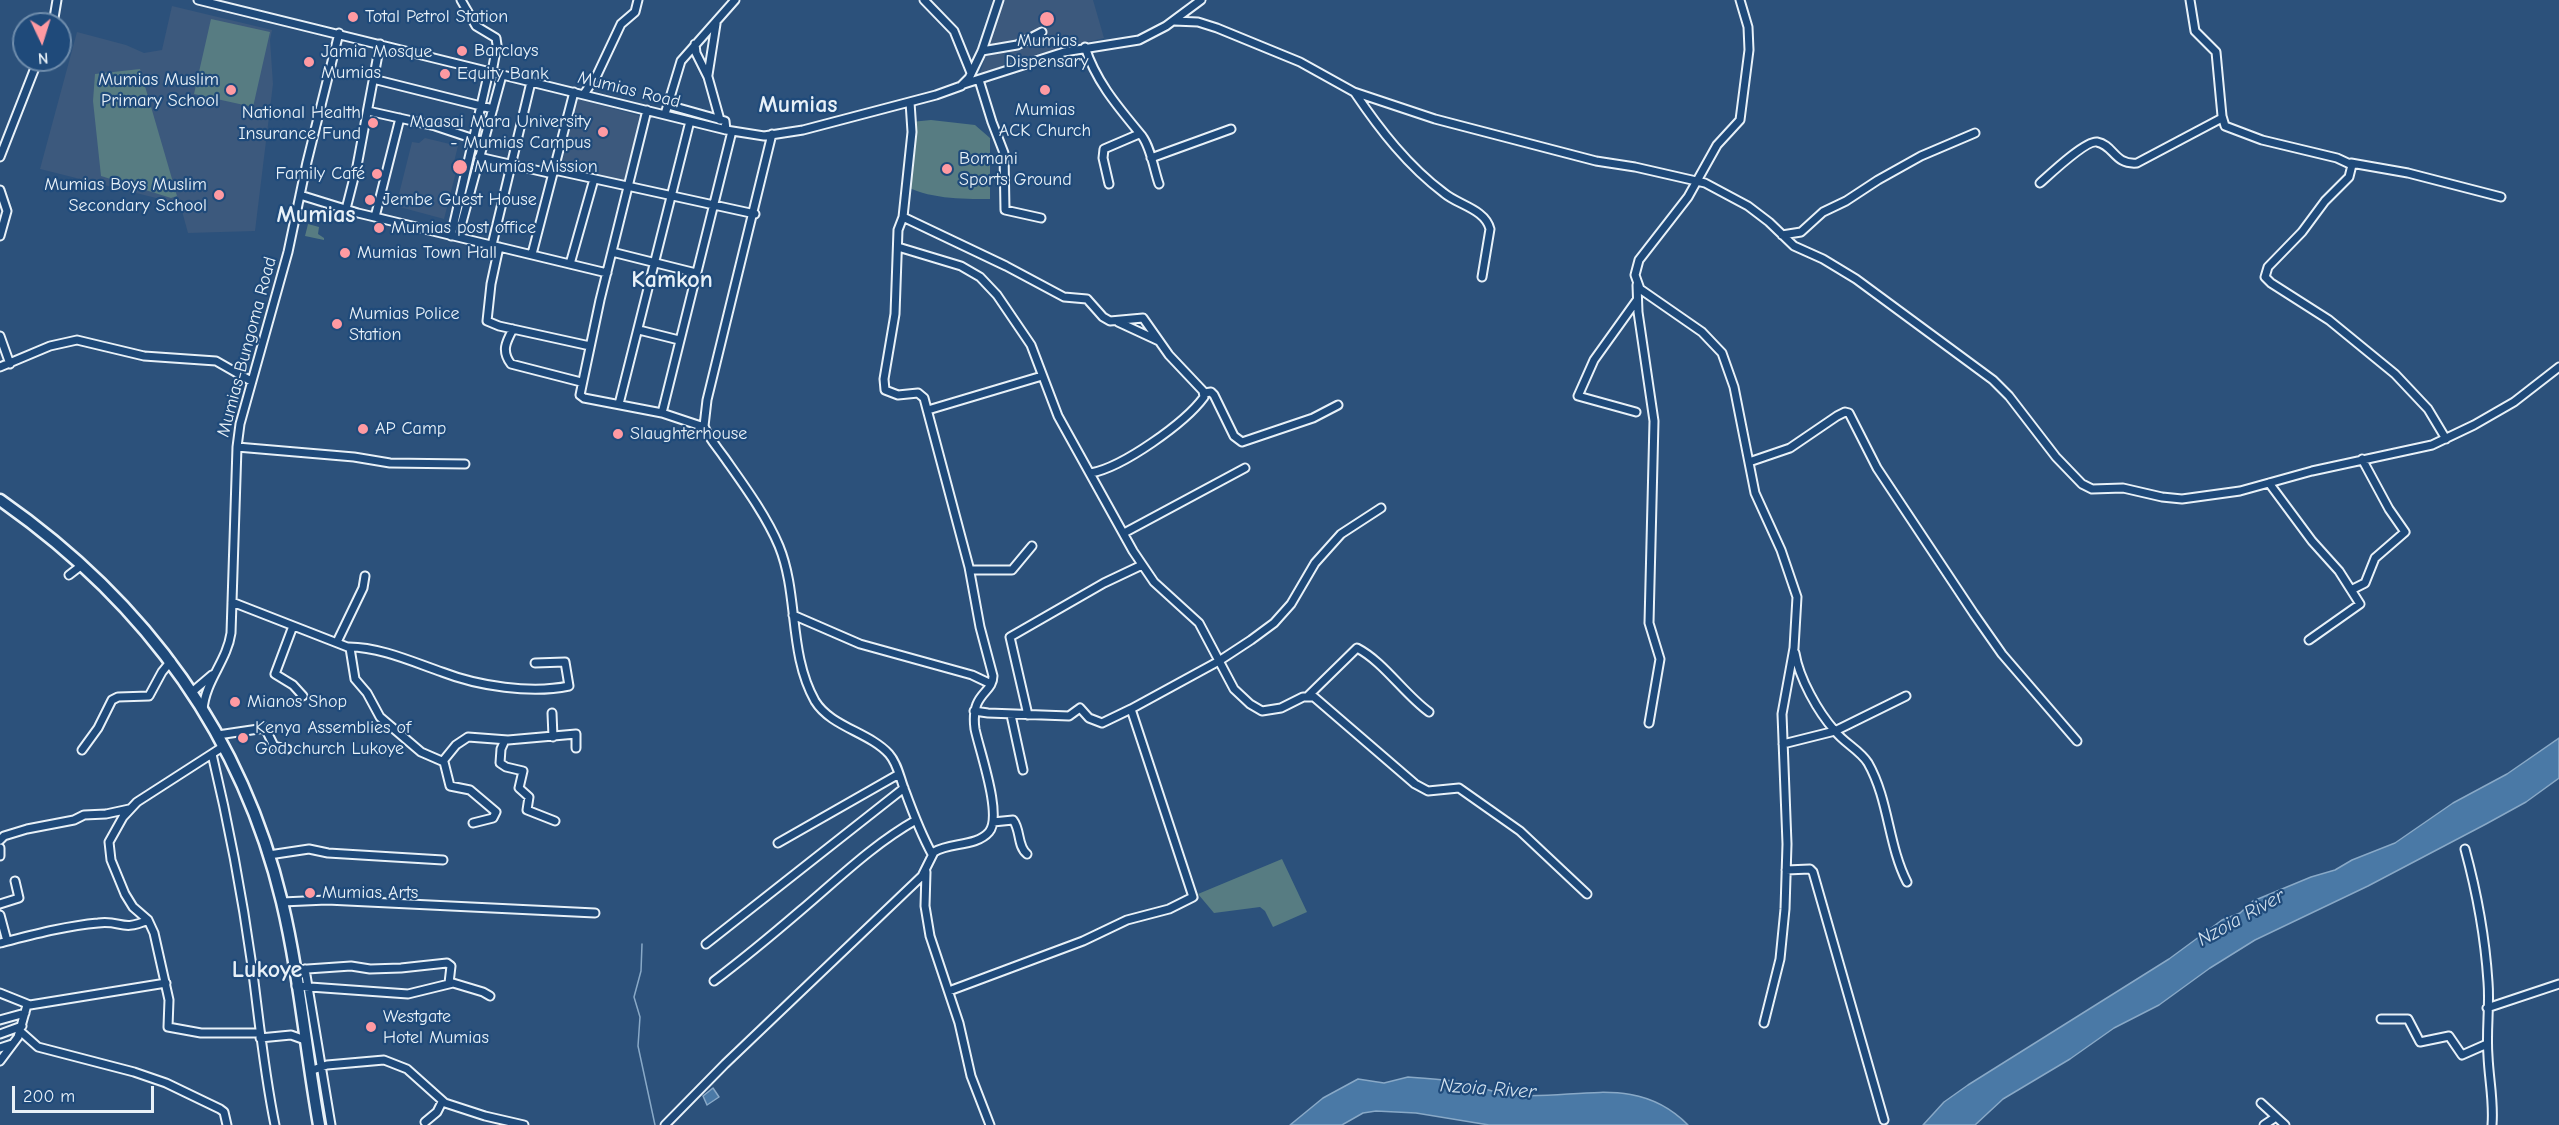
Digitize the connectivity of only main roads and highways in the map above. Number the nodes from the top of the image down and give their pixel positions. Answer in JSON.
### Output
{"nodes":[{"id":1,"x":0,"y":500,"type":"edge"},
{"id":2,"x":319,"y":1125,"type":"edge"}],
"edges":[{"from":1,"to":2,"type":"highway"}]}
